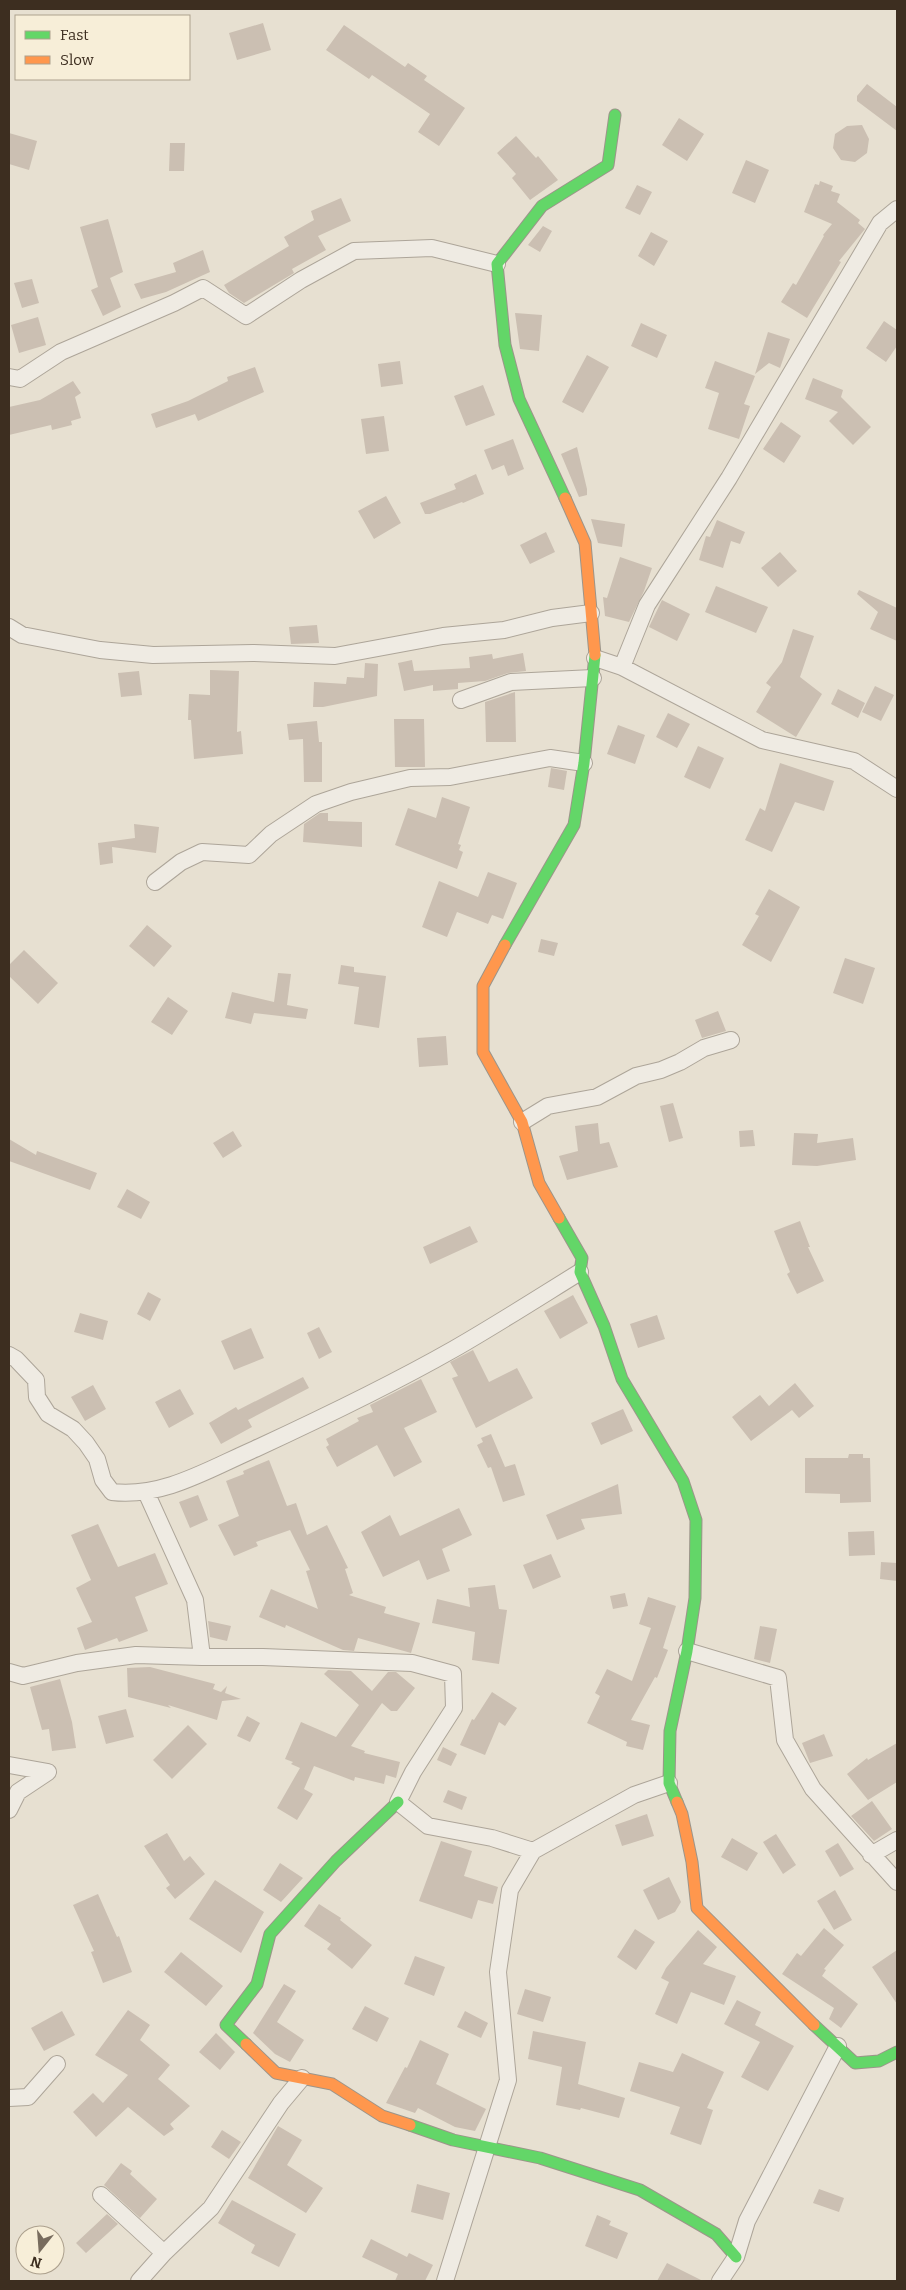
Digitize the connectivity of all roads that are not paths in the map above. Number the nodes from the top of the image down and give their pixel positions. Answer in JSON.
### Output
{"nodes":[{"id":1,"x":615,"y":116,"type":"dead end"},
{"id":2,"x":897,"y":209,"type":"edge"},
{"id":3,"x":497,"y":264,"type":"junction"},
{"id":4,"x":9,"y":377,"type":"edge"},
{"id":5,"x":591,"y":613,"type":"junction"},
{"id":6,"x":9,"y":628,"type":"edge"},
{"id":7,"x":594,"y":658,"type":"junction"},
{"id":8,"x":622,"y":667,"type":"junction"},
{"id":9,"x":593,"y":678,"type":"junction"},
{"id":10,"x":462,"y":700,"type":"dead end"},
{"id":11,"x":584,"y":763,"type":"junction"},
{"id":12,"x":897,"y":790,"type":"edge"},
{"id":13,"x":155,"y":882,"type":"dead end"},
{"id":14,"x":731,"y":1040,"type":"dead end"},
{"id":15,"x":522,"y":1122,"type":"junction"},
{"id":16,"x":580,"y":1272,"type":"junction"},
{"id":17,"x":9,"y":1355,"type":"edge"},
{"id":18,"x":146,"y":1492,"type":"junction"},
{"id":19,"x":687,"y":1651,"type":"junction"},
{"id":20,"x":202,"y":1657,"type":"junction"},
{"id":21,"x":9,"y":1672,"type":"edge"},
{"id":22,"x":9,"y":1764,"type":"edge"},
{"id":23,"x":669,"y":1783,"type":"junction"},
{"id":24,"x":398,"y":1802,"type":"junction"},
{"id":25,"x":9,"y":1810,"type":"edge"},
{"id":26,"x":897,"y":1840,"type":"edge"},
{"id":27,"x":533,"y":1851,"type":"junction"},
{"id":28,"x":871,"y":1855,"type":"junction"},
{"id":29,"x":897,"y":1882,"type":"edge"},
{"id":30,"x":838,"y":2046,"type":"junction"},
{"id":31,"x":897,"y":2052,"type":"edge"},
{"id":32,"x":56,"y":2064,"type":"dead end"},
{"id":33,"x":302,"y":2078,"type":"junction"},
{"id":34,"x":9,"y":2098,"type":"edge"},
{"id":35,"x":487,"y":2148,"type":"junction"},
{"id":36,"x":101,"y":2195,"type":"dead end"},
{"id":37,"x":164,"y":2253,"type":"junction"},
{"id":38,"x":736,"y":2257,"type":"junction"},
{"id":39,"x":139,"y":2281,"type":"edge"},
{"id":40,"x":445,"y":2281,"type":"edge"},
{"id":41,"x":720,"y":2281,"type":"edge"}],
"edges":[{"from":1,"to":3,"type":"street"},
{"from":2,"to":8,"type":"street"},
{"from":3,"to":4,"type":"street"},
{"from":3,"to":5,"type":"street"},
{"from":5,"to":6,"type":"street"},
{"from":5,"to":7,"type":"street"},
{"from":7,"to":8,"type":"street"},
{"from":7,"to":9,"type":"street"},
{"from":8,"to":12,"type":"street"},
{"from":9,"to":10,"type":"street"},
{"from":9,"to":11,"type":"street"},
{"from":11,"to":13,"type":"street"},
{"from":11,"to":15,"type":"street"},
{"from":14,"to":15,"type":"street"},
{"from":15,"to":16,"type":"street"},
{"from":16,"to":18,"type":"street"},
{"from":16,"to":19,"type":"street"},
{"from":17,"to":18,"type":"street"},
{"from":18,"to":20,"type":"street"},
{"from":19,"to":23,"type":"street"},
{"from":19,"to":28,"type":"street"},
{"from":20,"to":21,"type":"street"},
{"from":20,"to":24,"type":"street"},
{"from":22,"to":25,"type":"street"},
{"from":23,"to":27,"type":"street"},
{"from":23,"to":30,"type":"street"},
{"from":24,"to":27,"type":"street"},
{"from":24,"to":33,"type":"street"},
{"from":26,"to":28,"type":"street"},
{"from":27,"to":35,"type":"street"},
{"from":28,"to":29,"type":"street"},
{"from":30,"to":31,"type":"street"},
{"from":30,"to":38,"type":"street"},
{"from":32,"to":34,"type":"street"},
{"from":33,"to":35,"type":"street"},
{"from":33,"to":37,"type":"street"},
{"from":35,"to":38,"type":"street"},
{"from":35,"to":40,"type":"street"},
{"from":36,"to":37,"type":"street"},
{"from":37,"to":39,"type":"street"},
{"from":38,"to":41,"type":"street"}]}
